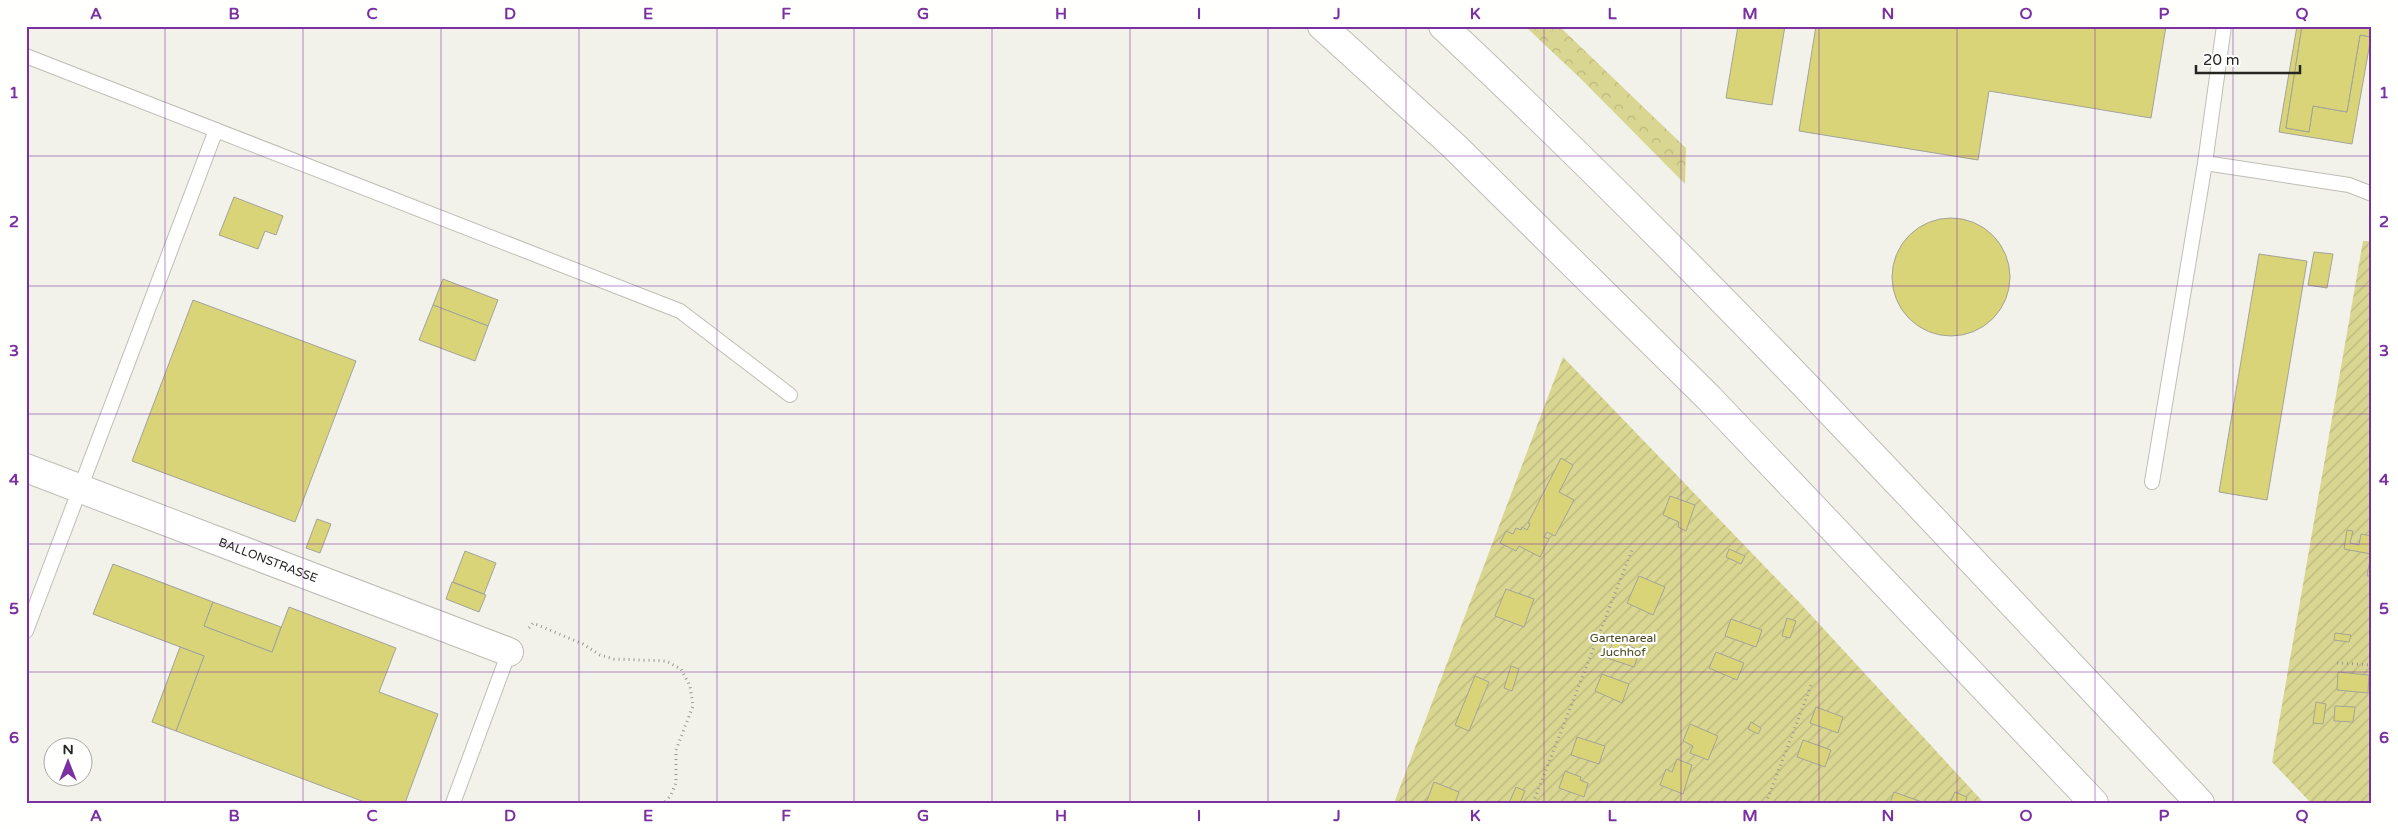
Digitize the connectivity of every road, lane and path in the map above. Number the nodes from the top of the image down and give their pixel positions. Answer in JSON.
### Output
{"nodes":[{"id":1,"x":1322,"y":26,"type":"edge"},
{"id":2,"x":1443,"y":26,"type":"edge"},
{"id":3,"x":2224,"y":26,"type":"edge"},
{"id":4,"x":26,"y":56,"type":"edge"},
{"id":5,"x":216,"y":130,"type":"junction"},
{"id":6,"x":2205,"y":163,"type":"junction"},
{"id":7,"x":2372,"y":194,"type":"edge"},
{"id":8,"x":790,"y":395,"type":"dead end"},
{"id":9,"x":26,"y":468,"type":"edge"},
{"id":10,"x":2152,"y":482,"type":"dead end"},
{"id":11,"x":80,"y":488,"type":"junction"},
{"id":12,"x":1632,"y":550,"type":"dead end"},
{"id":13,"x":26,"y":630,"type":"edge"},
{"id":14,"x":509,"y":652,"type":"junction"},
{"id":15,"x":2337,"y":663,"type":"dead end"},
{"id":16,"x":2372,"y":665,"type":"edge"},
{"id":17,"x":1812,"y":683,"type":"dead end"},
{"id":18,"x":453,"y":803,"type":"edge"},
{"id":19,"x":664,"y":803,"type":"edge"},
{"id":20,"x":1533,"y":803,"type":"edge"},
{"id":21,"x":1766,"y":803,"type":"edge"},
{"id":22,"x":2094,"y":803,"type":"edge"},
{"id":23,"x":2200,"y":803,"type":"edge"}],
"edges":[{"from":1,"to":22,"type":"main road"},
{"from":2,"to":23,"type":"main road"},
{"from":3,"to":6,"type":"lane"},
{"from":4,"to":5,"type":"lane"},
{"from":5,"to":8,"type":"lane"},
{"from":5,"to":11,"type":"lane"},
{"from":6,"to":7,"type":"lane"},
{"from":6,"to":10,"type":"lane"},
{"from":9,"to":11,"type":"main road","name":"BALLONSTRASSE"},
{"from":11,"to":13,"type":"lane"},
{"from":11,"to":14,"type":"main road","name":"BALLONSTRASSE"},
{"from":12,"to":20,"type":"path"},
{"from":14,"to":18,"type":"lane"},
{"from":14,"to":19,"type":"path"},
{"from":15,"to":16,"type":"path"},
{"from":17,"to":21,"type":"path"}]}
